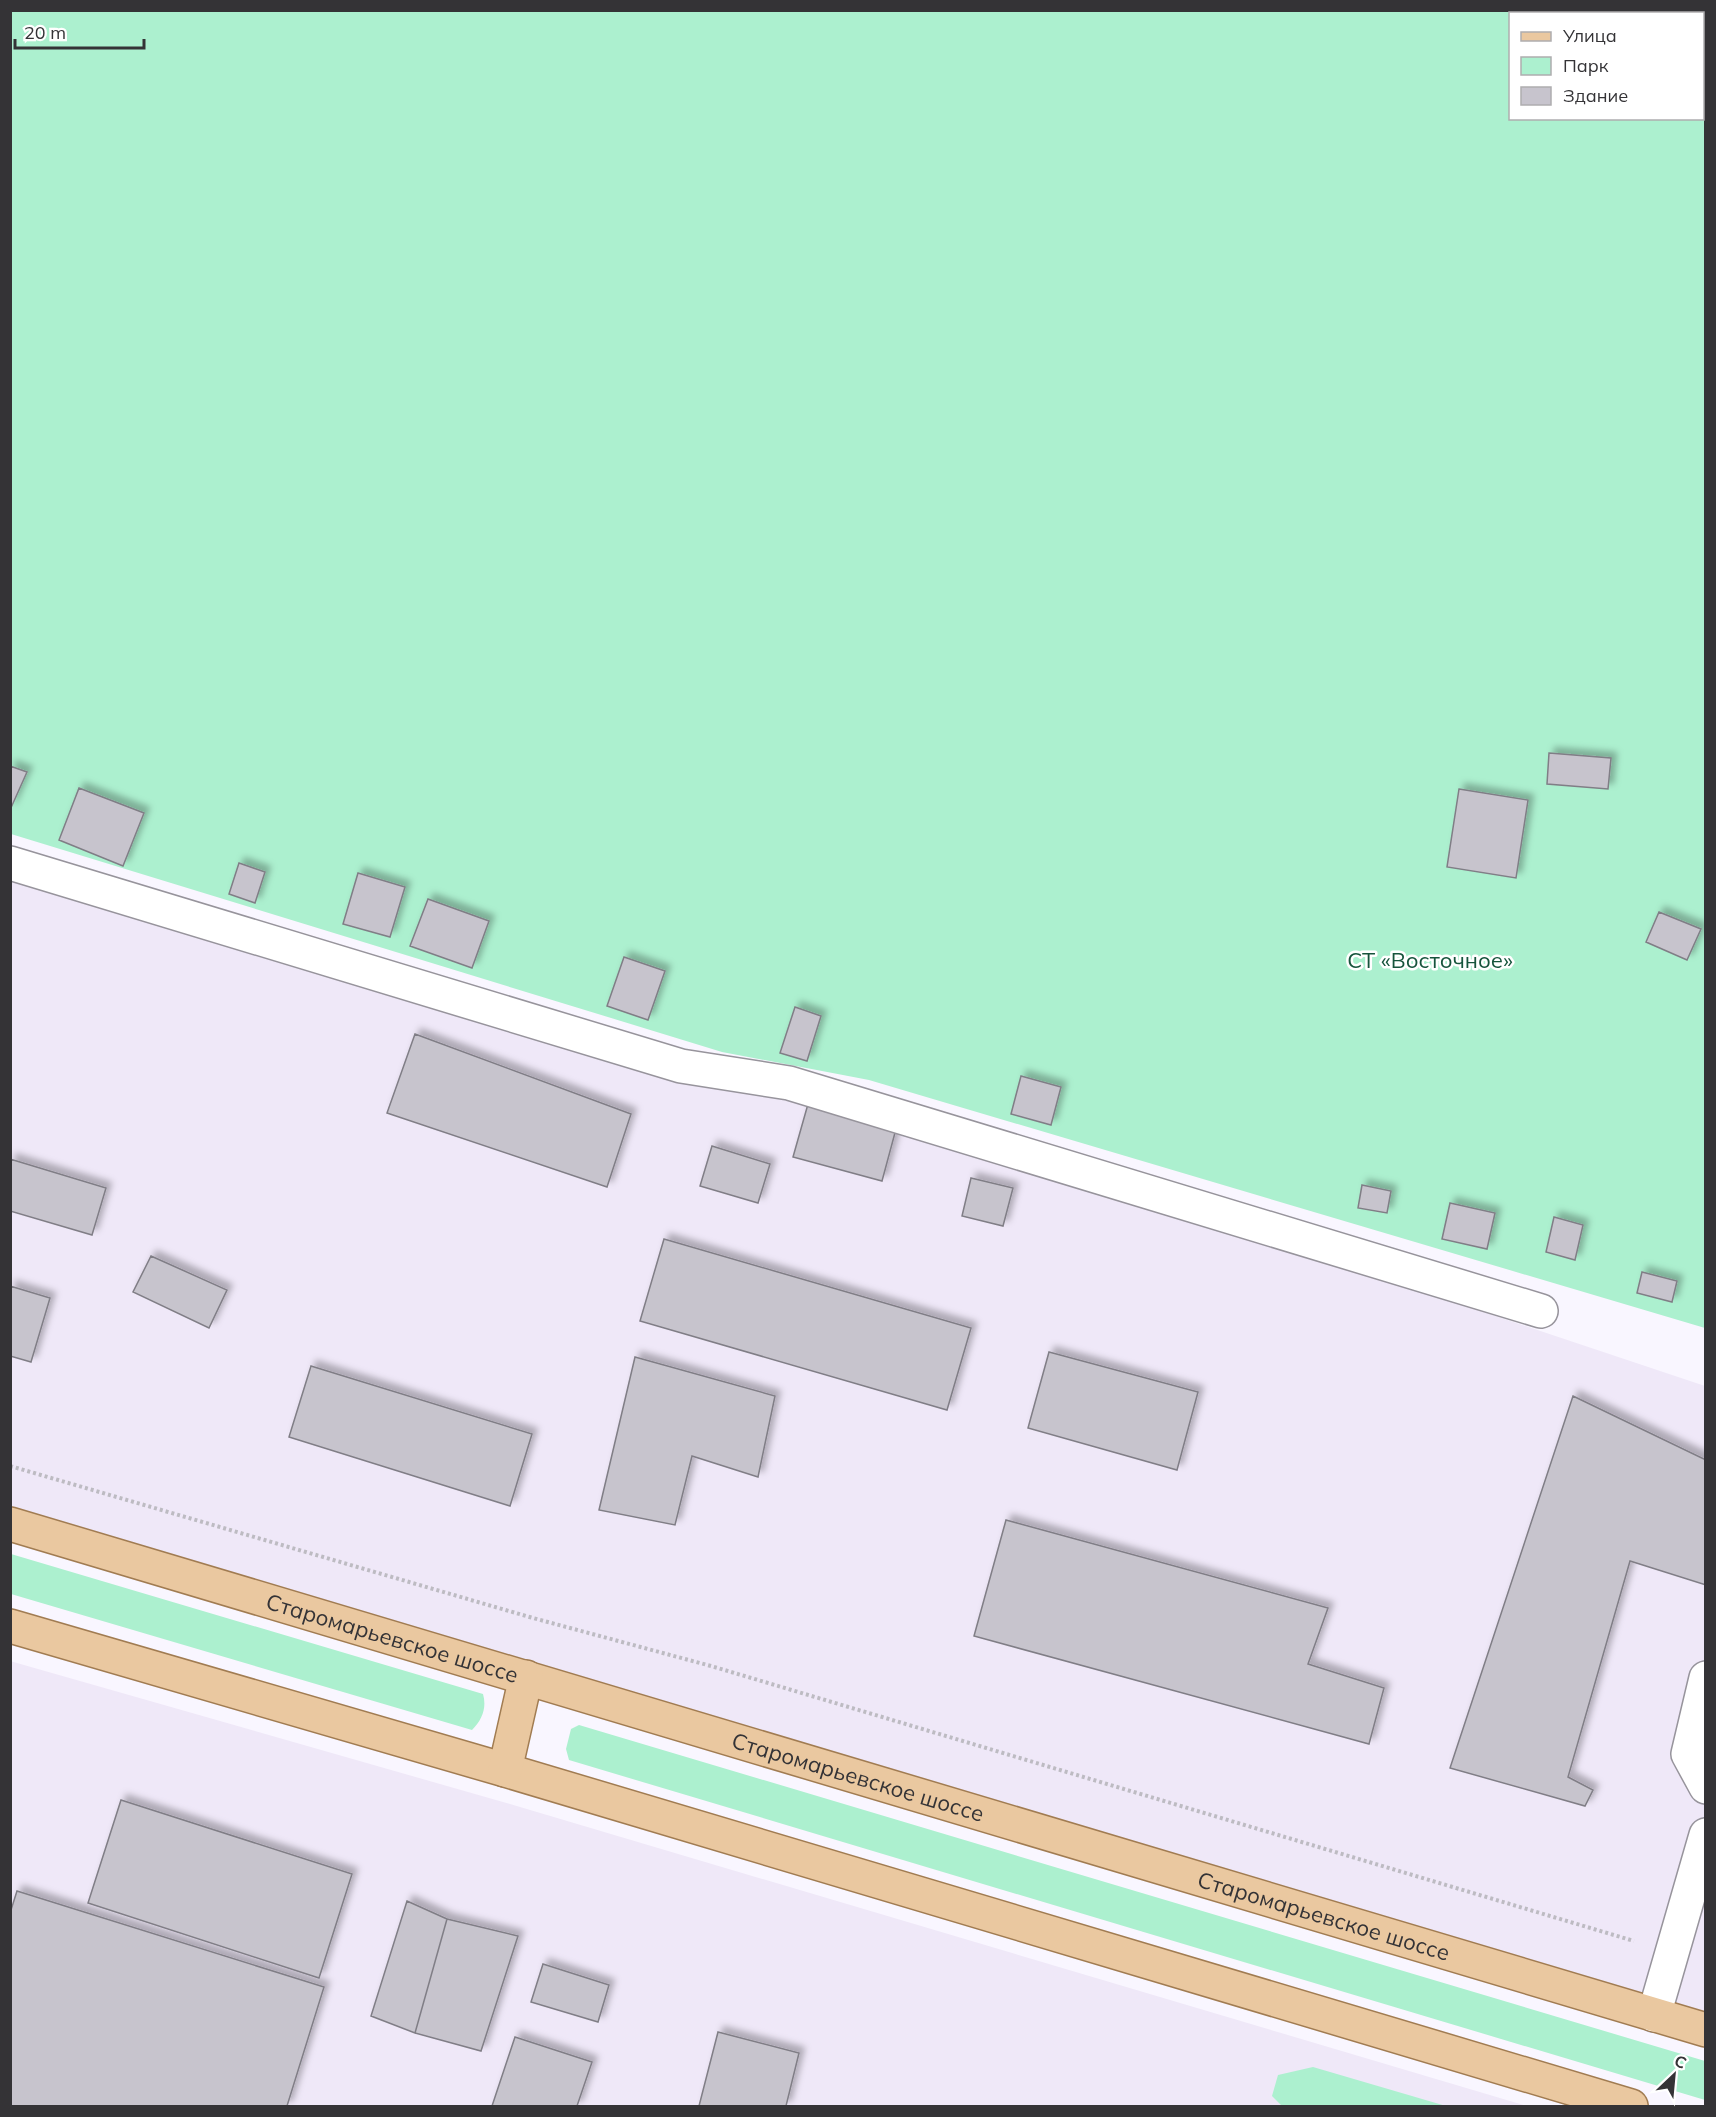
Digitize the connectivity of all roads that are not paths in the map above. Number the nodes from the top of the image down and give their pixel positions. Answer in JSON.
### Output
{"nodes":[{"id":1,"x":10,"y":863,"type":"edge"},
{"id":2,"x":1540,"y":1311,"type":"dead end"},
{"id":3,"x":10,"y":1524,"type":"edge"},
{"id":4,"x":10,"y":1626,"type":"edge"},
{"id":5,"x":526,"y":1677,"type":"junction"},
{"id":6,"x":1706,"y":1678,"type":"edge"},
{"id":7,"x":505,"y":1770,"type":"junction"},
{"id":8,"x":1706,"y":1787,"type":"edge"},
{"id":9,"x":1706,"y":1835,"type":"edge"},
{"id":10,"x":1654,"y":2015,"type":"junction"},
{"id":11,"x":1706,"y":2030,"type":"edge"},
{"id":12,"x":1631,"y":2106,"type":"edge"}],
"edges":[{"from":1,"to":2,"type":"street"},
{"from":3,"to":5,"type":"main road","name":"Старомарьевское шоссе"},
{"from":4,"to":7,"type":"main road"},
{"from":5,"to":7,"type":"main road"},
{"from":5,"to":10,"type":"main road","name":"Старомарьевское шоссе"},
{"from":6,"to":8,"type":"street"},
{"from":7,"to":12,"type":"main road"},
{"from":9,"to":10,"type":"street"},
{"from":10,"to":11,"type":"main road","name":"Старомарьевское шоссе"}]}
